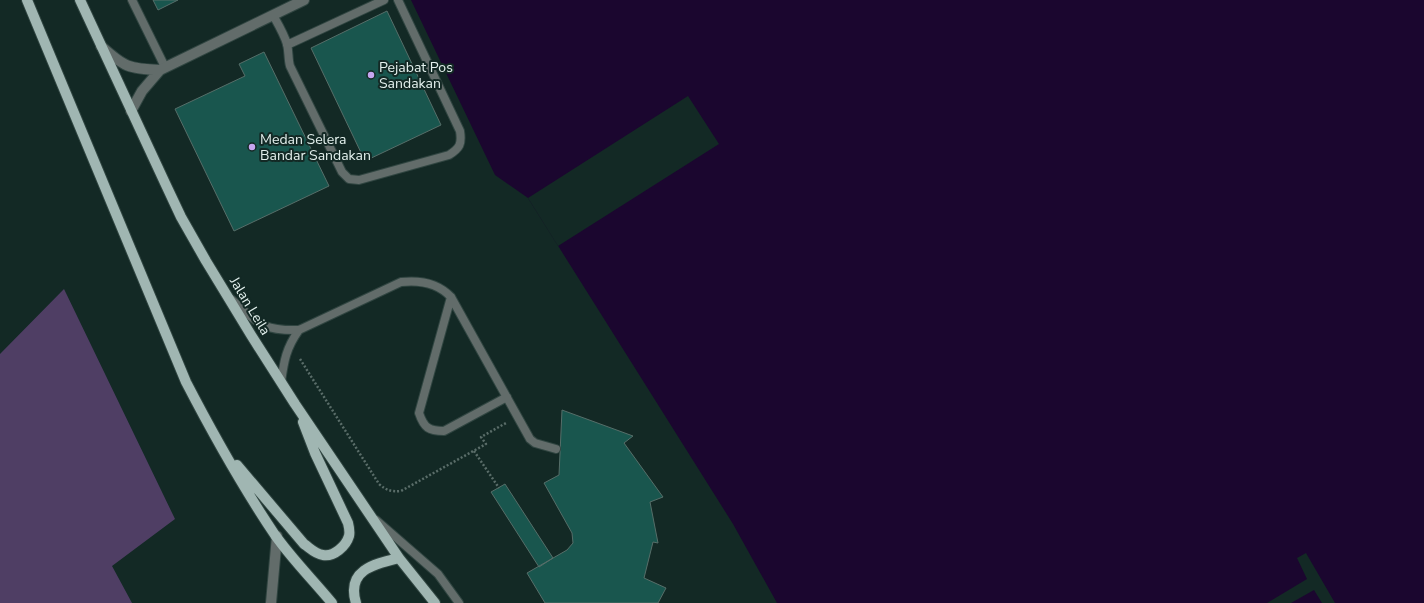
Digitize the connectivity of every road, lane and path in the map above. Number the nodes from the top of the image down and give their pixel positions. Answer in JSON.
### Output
{"nodes":[{"id":1,"x":27,"y":0,"type":"edge"},
{"id":2,"x":132,"y":0,"type":"edge"},
{"id":3,"x":304,"y":0,"type":"edge"},
{"id":4,"x":384,"y":0,"type":"edge"},
{"id":5,"x":398,"y":0,"type":"edge"},
{"id":6,"x":82,"y":2,"type":"edge"},
{"id":7,"x":273,"y":15,"type":"junction"},
{"id":8,"x":101,"y":45,"type":"junction"},
{"id":9,"x":287,"y":45,"type":"junction"},
{"id":10,"x":162,"y":68,"type":"junction"},
{"id":11,"x":131,"y":111,"type":"junction"},
{"id":12,"x":226,"y":295,"type":"junction"},
{"id":13,"x":451,"y":297,"type":"junction"},
{"id":14,"x":299,"y":330,"type":"junction"},
{"id":15,"x":290,"y":343,"type":"junction"},
{"id":16,"x":281,"y":382,"type":"junction"},
{"id":17,"x":507,"y":398,"type":"junction"},
{"id":18,"x":295,"y":404,"type":"junction"},
{"id":19,"x":517,"y":417,"type":"junction"},
{"id":20,"x":216,"y":440,"type":"junction"},
{"id":21,"x":556,"y":449,"type":"dead end"},
{"id":22,"x":474,"y":451,"type":"junction"},
{"id":23,"x":498,"y":488,"type":"dead end"},
{"id":24,"x":369,"y":514,"type":"junction"},
{"id":25,"x":276,"y":536,"type":"junction"},
{"id":26,"x":399,"y":558,"type":"junction"},
{"id":27,"x":270,"y":603,"type":"edge"},
{"id":28,"x":332,"y":603,"type":"edge"},
{"id":29,"x":356,"y":603,"type":"edge"},
{"id":30,"x":435,"y":603,"type":"edge"},
{"id":31,"x":459,"y":603,"type":"edge"}],
"edges":[{"from":1,"to":20,"type":"main road"},
{"from":2,"to":10,"type":"lane"},
{"from":3,"to":7,"type":"street"},
{"from":4,"to":9,"type":"lane"},
{"from":5,"to":9,"type":"lane"},
{"from":6,"to":8,"type":"main road","name":"Jalan Leila"},
{"from":7,"to":9,"type":"lane"},
{"from":7,"to":10,"type":"street"},
{"from":8,"to":10,"type":"street"},
{"from":8,"to":11,"type":"main road","name":"Jalan Leila"},
{"from":10,"to":11,"type":"street"},
{"from":11,"to":12,"type":"main road","name":"Jalan Leila"},
{"from":12,"to":14,"type":"lane"},
{"from":12,"to":16,"type":"main road","name":"Jalan Leila"},
{"from":13,"to":14,"type":"lane"},
{"from":13,"to":17,"type":"lane"},
{"from":13,"to":17,"type":"lane"},
{"from":14,"to":15,"type":"lane"},
{"from":15,"to":16,"type":"lane"},
{"from":15,"to":22,"type":"path"},
{"from":16,"to":18,"type":"main road","name":"Jalan Leila"},
{"from":17,"to":19,"type":"lane"},
{"from":18,"to":20,"type":"main road"},
{"from":18,"to":24,"type":"main road","name":"Jalan Leila"},
{"from":19,"to":21,"type":"lane"},
{"from":19,"to":22,"type":"path"},
{"from":20,"to":25,"type":"main road"},
{"from":22,"to":23,"type":"path"},
{"from":24,"to":26,"type":"main road","name":"Jalan Leila"},
{"from":24,"to":31,"type":"lane"},
{"from":25,"to":27,"type":"street"},
{"from":25,"to":28,"type":"main road"},
{"from":26,"to":29,"type":"main road"},
{"from":26,"to":30,"type":"main road","name":"Jalan Leila"}]}
